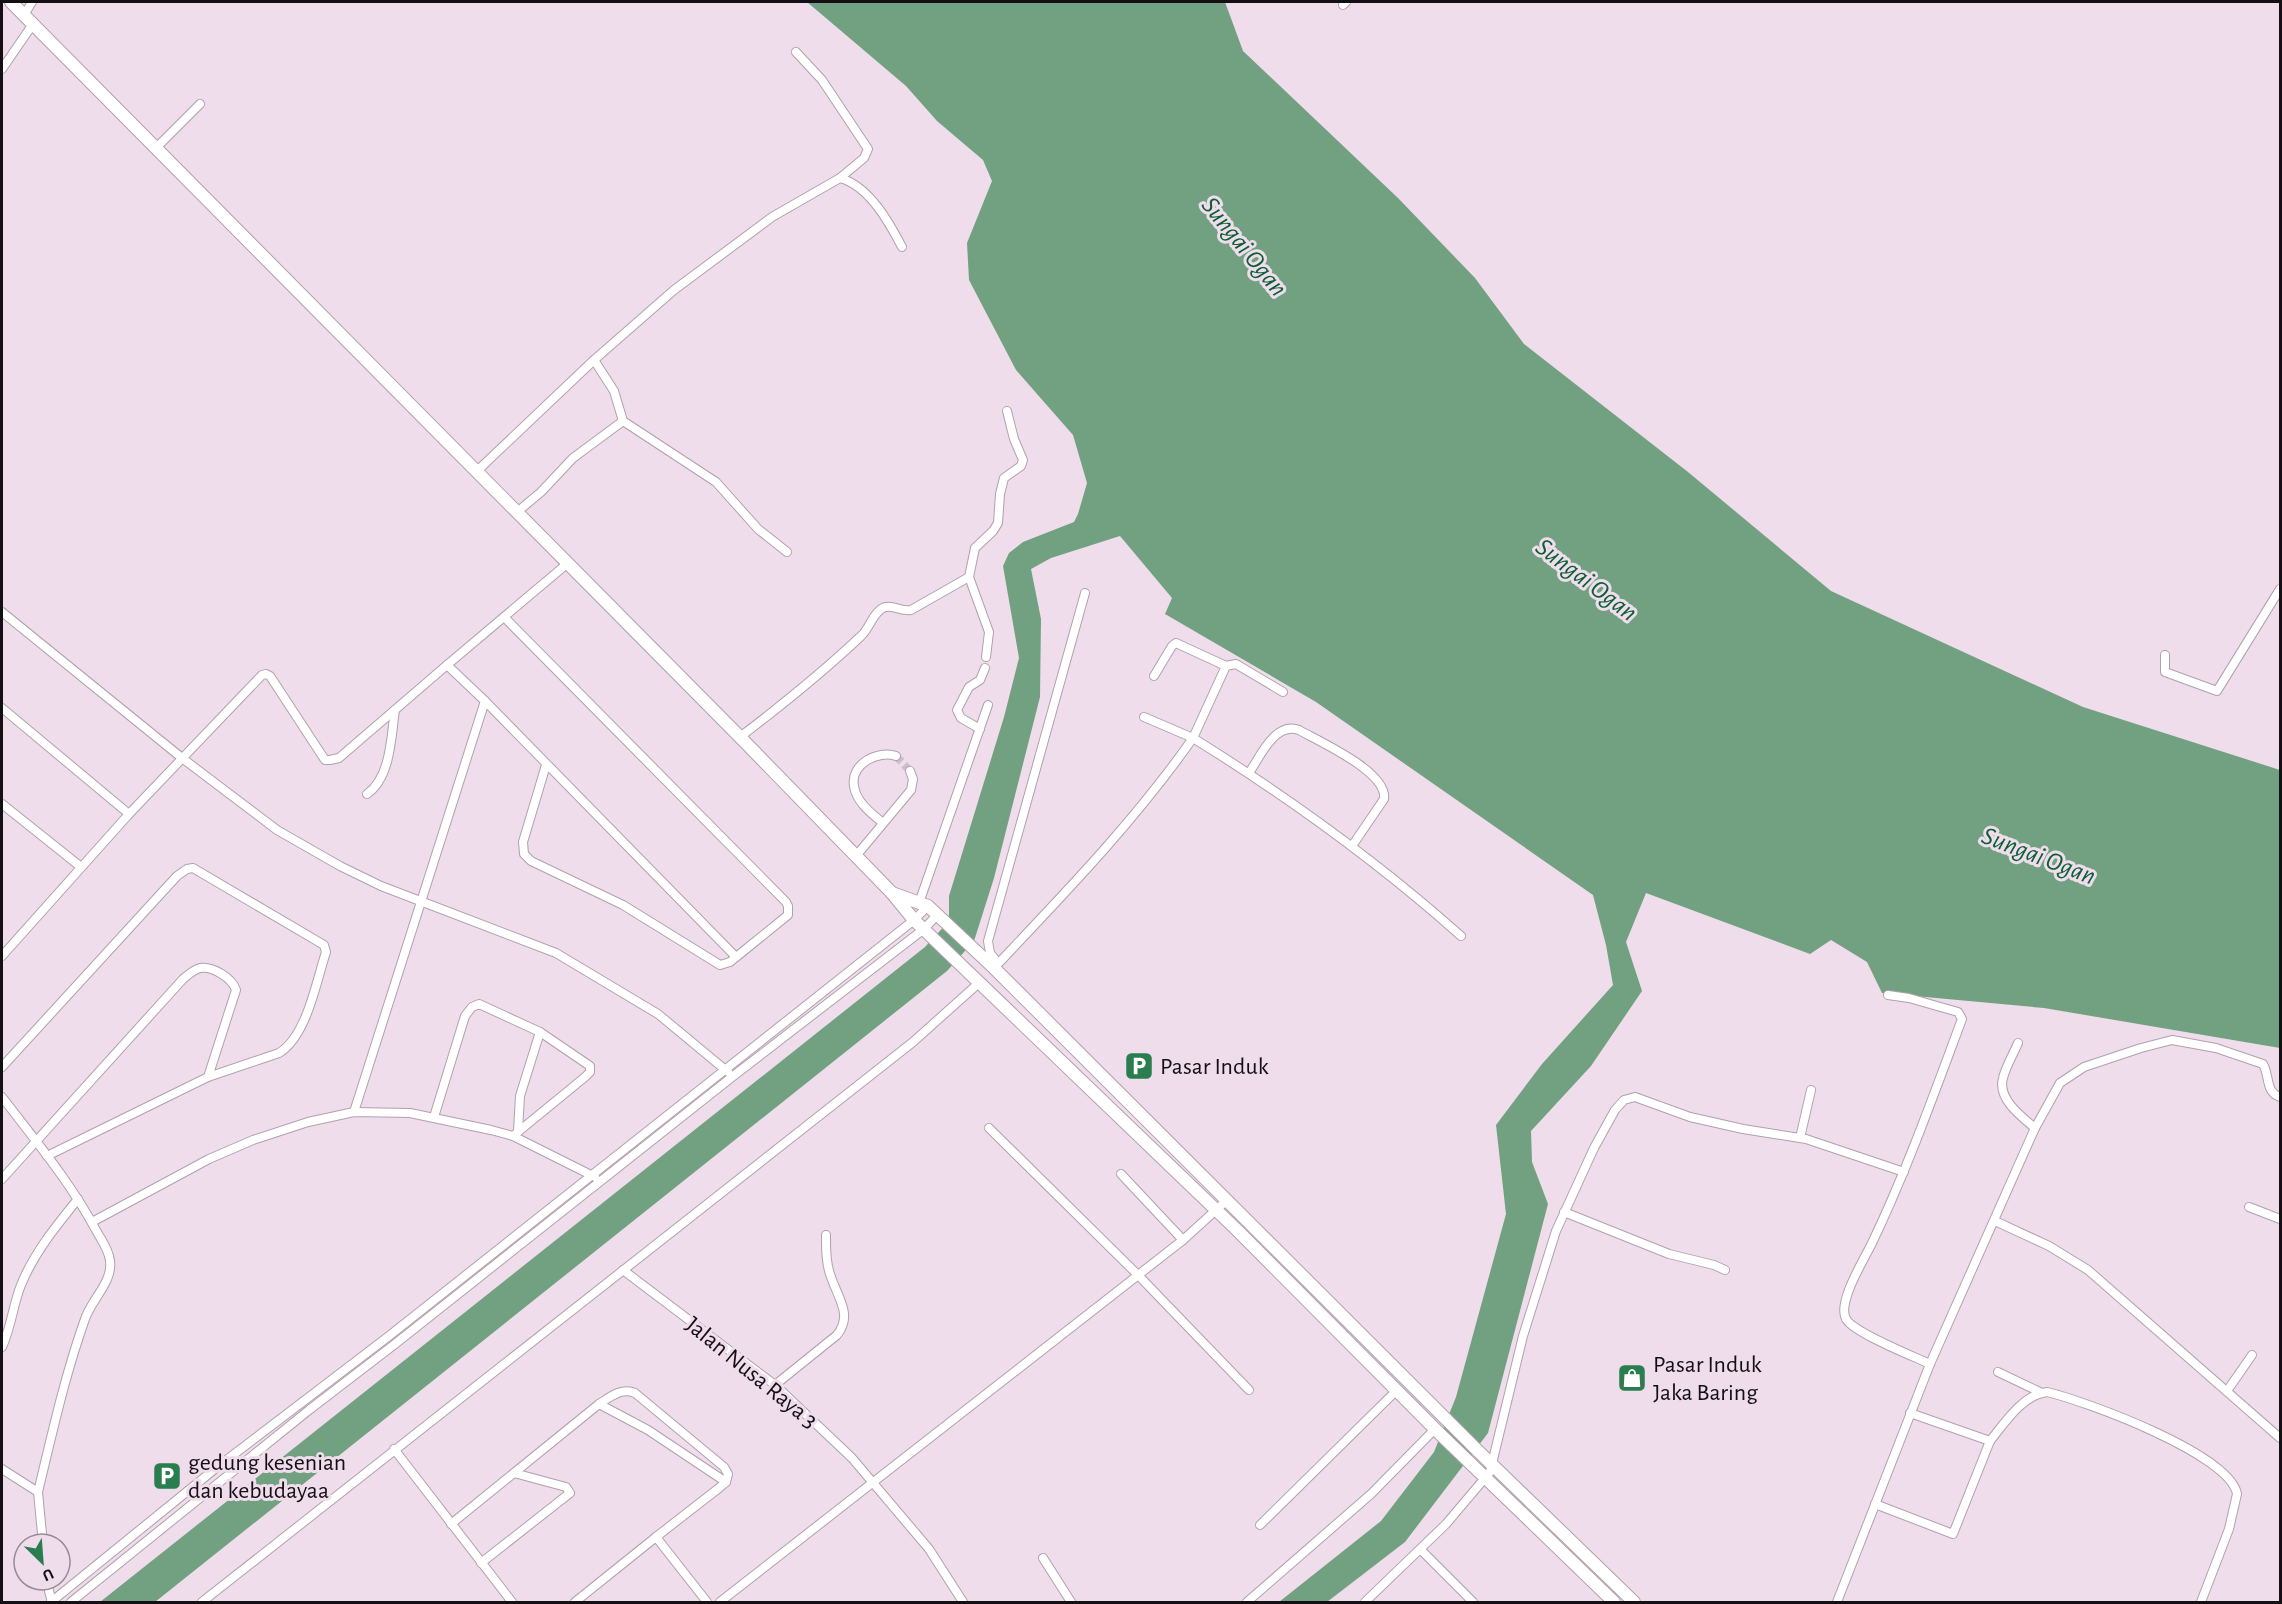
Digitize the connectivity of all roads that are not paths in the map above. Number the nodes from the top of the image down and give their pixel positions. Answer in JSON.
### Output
{"nodes":[{"id":1,"x":11,"y":2,"type":"edge"},
{"id":2,"x":32,"y":2,"type":"edge"},
{"id":3,"x":28,"y":19,"type":"junction"},
{"id":4,"x":796,"y":52,"type":"dead end"},
{"id":5,"x":2,"y":69,"type":"edge"},
{"id":6,"x":200,"y":104,"type":"dead end"},
{"id":7,"x":156,"y":148,"type":"junction"},
{"id":8,"x":840,"y":178,"type":"junction"},
{"id":9,"x":902,"y":247,"type":"dead end"},
{"id":10,"x":594,"y":360,"type":"junction"},
{"id":11,"x":1007,"y":411,"type":"dead end"},
{"id":12,"x":623,"y":421,"type":"junction"},
{"id":13,"x":476,"y":472,"type":"junction"},
{"id":14,"x":517,"y":512,"type":"junction"},
{"id":15,"x":787,"y":552,"type":"dead end"},
{"id":16,"x":568,"y":563,"type":"junction"},
{"id":17,"x":969,"y":577,"type":"junction"},
{"id":18,"x":2280,"y":589,"type":"edge"},
{"id":19,"x":1085,"y":593,"type":"dead end"},
{"id":20,"x":2,"y":612,"type":"edge"},
{"id":21,"x":504,"y":617,"type":"junction"},
{"id":22,"x":2164,"y":655,"type":"dead end"},
{"id":23,"x":986,"y":657,"type":"dead end"},
{"id":24,"x":447,"y":665,"type":"junction"},
{"id":25,"x":1226,"y":666,"type":"junction"},
{"id":26,"x":985,"y":668,"type":"dead end"},
{"id":27,"x":1154,"y":676,"type":"dead end"},
{"id":28,"x":1283,"y":692,"type":"dead end"},
{"id":29,"x":485,"y":701,"type":"junction"},
{"id":30,"x":988,"y":705,"type":"dead end"},
{"id":31,"x":2,"y":708,"type":"edge"},
{"id":32,"x":394,"y":710,"type":"junction"},
{"id":33,"x":1144,"y":717,"type":"dead end"},
{"id":34,"x":980,"y":729,"type":"junction"},
{"id":35,"x":740,"y":737,"type":"junction"},
{"id":36,"x":1193,"y":738,"type":"junction"},
{"id":37,"x":896,"y":756,"type":"dead end"},
{"id":38,"x":182,"y":758,"type":"junction"},
{"id":39,"x":546,"y":765,"type":"junction"},
{"id":40,"x":910,"y":771,"type":"dead end"},
{"id":41,"x":1249,"y":772,"type":"junction"},
{"id":42,"x":367,"y":794,"type":"dead end"},
{"id":43,"x":2,"y":804,"type":"edge"},
{"id":44,"x":129,"y":814,"type":"junction"},
{"id":45,"x":883,"y":823,"type":"junction"},
{"id":46,"x":1352,"y":846,"type":"junction"},
{"id":47,"x":856,"y":856,"type":"junction"},
{"id":48,"x":81,"y":867,"type":"junction"},
{"id":49,"x":891,"y":892,"type":"junction"},
{"id":50,"x":423,"y":901,"type":"junction"},
{"id":51,"x":932,"y":911,"type":"junction"},
{"id":52,"x":914,"y":920,"type":"junction"},
{"id":53,"x":927,"y":932,"type":"junction"},
{"id":54,"x":1461,"y":936,"type":"dead end"},
{"id":55,"x":2,"y":956,"type":"edge"},
{"id":56,"x":736,"y":957,"type":"junction"},
{"id":57,"x":996,"y":966,"type":"junction"},
{"id":58,"x":981,"y":982,"type":"junction"},
{"id":59,"x":1888,"y":995,"type":"dead end"},
{"id":60,"x":540,"y":1032,"type":"junction"},
{"id":61,"x":2018,"y":1043,"type":"dead end"},
{"id":62,"x":2,"y":1067,"type":"edge"},
{"id":63,"x":724,"y":1069,"type":"junction"},
{"id":64,"x":208,"y":1077,"type":"junction"},
{"id":65,"x":732,"y":1077,"type":"junction"},
{"id":66,"x":1811,"y":1090,"type":"dead end"},
{"id":67,"x":2280,"y":1096,"type":"edge"},
{"id":68,"x":2,"y":1097,"type":"edge"},
{"id":69,"x":354,"y":1113,"type":"junction"},
{"id":70,"x":434,"y":1117,"type":"junction"},
{"id":71,"x":989,"y":1128,"type":"dead end"},
{"id":72,"x":2035,"y":1128,"type":"junction"},
{"id":73,"x":515,"y":1133,"type":"junction"},
{"id":74,"x":1800,"y":1138,"type":"junction"},
{"id":75,"x":37,"y":1142,"type":"junction"},
{"id":76,"x":47,"y":1156,"type":"junction"},
{"id":77,"x":1904,"y":1172,"type":"junction"},
{"id":78,"x":593,"y":1174,"type":"junction"},
{"id":79,"x":1121,"y":1174,"type":"dead end"},
{"id":80,"x":2,"y":1179,"type":"edge"},
{"id":81,"x":600,"y":1182,"type":"junction"},
{"id":82,"x":78,"y":1199,"type":"junction"},
{"id":83,"x":1227,"y":1200,"type":"junction"},
{"id":84,"x":2248,"y":1207,"type":"dead end"},
{"id":85,"x":1217,"y":1211,"type":"junction"},
{"id":86,"x":1564,"y":1212,"type":"junction"},
{"id":87,"x":2280,"y":1219,"type":"edge"},
{"id":88,"x":1995,"y":1221,"type":"junction"},
{"id":89,"x":92,"y":1222,"type":"junction"},
{"id":90,"x":825,"y":1235,"type":"dead end"},
{"id":91,"x":1183,"y":1240,"type":"junction"},
{"id":92,"x":623,"y":1269,"type":"junction"},
{"id":93,"x":1725,"y":1270,"type":"dead end"},
{"id":94,"x":1138,"y":1275,"type":"junction"},
{"id":95,"x":2,"y":1347,"type":"edge"},
{"id":96,"x":2252,"y":1354,"type":"dead end"},
{"id":97,"x":1930,"y":1364,"type":"junction"},
{"id":98,"x":1998,"y":1372,"type":"dead end"},
{"id":99,"x":775,"y":1385,"type":"junction"},
{"id":100,"x":1249,"y":1390,"type":"dead end"},
{"id":101,"x":1397,"y":1390,"type":"junction"},
{"id":102,"x":2227,"y":1391,"type":"junction"},
{"id":103,"x":2042,"y":1393,"type":"junction"},
{"id":104,"x":599,"y":1404,"type":"junction"},
{"id":105,"x":1910,"y":1413,"type":"junction"},
{"id":106,"x":1437,"y":1431,"type":"junction"},
{"id":107,"x":2280,"y":1438,"type":"edge"},
{"id":108,"x":1990,"y":1441,"type":"junction"},
{"id":109,"x":394,"y":1449,"type":"junction"},
{"id":110,"x":1493,"y":1466,"type":"junction"},
{"id":111,"x":216,"y":1468,"type":"junction"},
{"id":112,"x":2,"y":1469,"type":"edge"},
{"id":113,"x":514,"y":1473,"type":"junction"},
{"id":114,"x":227,"y":1478,"type":"junction"},
{"id":115,"x":1486,"y":1478,"type":"junction"},
{"id":116,"x":726,"y":1482,"type":"junction"},
{"id":117,"x":872,"y":1483,"type":"junction"},
{"id":118,"x":38,"y":1492,"type":"junction"},
{"id":119,"x":1875,"y":1504,"type":"junction"},
{"id":120,"x":451,"y":1524,"type":"junction"},
{"id":121,"x":1260,"y":1525,"type":"dead end"},
{"id":122,"x":42,"y":1532,"type":"edge"},
{"id":123,"x":656,"y":1537,"type":"junction"},
{"id":124,"x":1421,"y":1550,"type":"junction"},
{"id":125,"x":1044,"y":1558,"type":"dead end"},
{"id":126,"x":481,"y":1563,"type":"junction"},
{"id":127,"x":52,"y":1602,"type":"edge"},
{"id":128,"x":71,"y":1602,"type":"edge"},
{"id":129,"x":202,"y":1602,"type":"edge"},
{"id":130,"x":512,"y":1602,"type":"edge"},
{"id":131,"x":575,"y":1602,"type":"edge"},
{"id":132,"x":707,"y":1602,"type":"edge"},
{"id":133,"x":720,"y":1602,"type":"edge"},
{"id":134,"x":963,"y":1602,"type":"edge"},
{"id":135,"x":1071,"y":1602,"type":"edge"},
{"id":136,"x":1246,"y":1602,"type":"edge"},
{"id":137,"x":1365,"y":1602,"type":"edge"},
{"id":138,"x":1473,"y":1602,"type":"edge"},
{"id":139,"x":1614,"y":1602,"type":"edge"},
{"id":140,"x":1634,"y":1602,"type":"edge"},
{"id":141,"x":1837,"y":1602,"type":"edge"},
{"id":142,"x":2201,"y":1602,"type":"edge"}],
"edges":[{"from":1,"to":3,"type":"street"},
{"from":2,"to":3,"type":"street"},
{"from":3,"to":5,"type":"street"},
{"from":3,"to":7,"type":"street"},
{"from":4,"to":8,"type":"street"},
{"from":6,"to":7,"type":"street"},
{"from":7,"to":13,"type":"street"},
{"from":8,"to":9,"type":"street"},
{"from":8,"to":10,"type":"street"},
{"from":10,"to":12,"type":"street"},
{"from":10,"to":13,"type":"street"},
{"from":11,"to":17,"type":"street"},
{"from":12,"to":14,"type":"street"},
{"from":12,"to":15,"type":"street"},
{"from":13,"to":14,"type":"street"},
{"from":14,"to":16,"type":"street"},
{"from":16,"to":21,"type":"street"},
{"from":16,"to":35,"type":"street"},
{"from":17,"to":23,"type":"street"},
{"from":17,"to":35,"type":"street"},
{"from":18,"to":22,"type":"street"},
{"from":19,"to":57,"type":"street"},
{"from":20,"to":38,"type":"street"},
{"from":21,"to":24,"type":"street"},
{"from":21,"to":56,"type":"street"},
{"from":24,"to":29,"type":"street"},
{"from":24,"to":32,"type":"street"},
{"from":25,"to":27,"type":"street"},
{"from":25,"to":28,"type":"street"},
{"from":25,"to":36,"type":"street"},
{"from":26,"to":34,"type":"street"},
{"from":29,"to":39,"type":"street"},
{"from":29,"to":50,"type":"street"},
{"from":30,"to":34,"type":"street"},
{"from":31,"to":44,"type":"street"},
{"from":32,"to":38,"type":"street"},
{"from":32,"to":42,"type":"street"},
{"from":33,"to":36,"type":"street"},
{"from":34,"to":51,"type":"street"},
{"from":35,"to":47,"type":"street"},
{"from":36,"to":41,"type":"street"},
{"from":36,"to":57,"type":"street"},
{"from":37,"to":45,"type":"street"},
{"from":38,"to":44,"type":"street"},
{"from":38,"to":50,"type":"street"},
{"from":39,"to":56,"type":"street"},
{"from":39,"to":56,"type":"street"},
{"from":40,"to":45,"type":"street"},
{"from":41,"to":46,"type":"street"},
{"from":41,"to":46,"type":"street"},
{"from":43,"to":48,"type":"street"},
{"from":44,"to":48,"type":"street"},
{"from":45,"to":47,"type":"street"},
{"from":46,"to":54,"type":"street"},
{"from":47,"to":49,"type":"street"},
{"from":48,"to":55,"type":"street"},
{"from":49,"to":51,"type":"street"},
{"from":49,"to":52,"type":"street"},
{"from":50,"to":63,"type":"street"},
{"from":50,"to":69,"type":"street"},
{"from":51,"to":52,"type":"street"},
{"from":51,"to":53,"type":"street"},
{"from":51,"to":57,"type":"street"},
{"from":52,"to":53,"type":"street"},
{"from":52,"to":63,"type":"street"},
{"from":53,"to":58,"type":"street"},
{"from":53,"to":65,"type":"street"},
{"from":57,"to":83,"type":"street"},
{"from":58,"to":85,"type":"street"},
{"from":58,"to":92,"type":"street"},
{"from":59,"to":77,"type":"street"},
{"from":60,"to":70,"type":"street"},
{"from":60,"to":73,"type":"street"},
{"from":60,"to":73,"type":"street"},
{"from":61,"to":72,"type":"street"},
{"from":62,"to":64,"type":"street"},
{"from":63,"to":65,"type":"street"},
{"from":63,"to":78,"type":"street"},
{"from":64,"to":75,"type":"street"},
{"from":64,"to":76,"type":"street"},
{"from":65,"to":81,"type":"street"},
{"from":66,"to":74,"type":"street"},
{"from":67,"to":72,"type":"street"},
{"from":68,"to":75,"type":"street"},
{"from":69,"to":70,"type":"street"},
{"from":69,"to":89,"type":"street"},
{"from":70,"to":73,"type":"street"},
{"from":71,"to":94,"type":"street"},
{"from":72,"to":88,"type":"street"},
{"from":73,"to":78,"type":"street"},
{"from":74,"to":77,"type":"street"},
{"from":74,"to":86,"type":"street"},
{"from":75,"to":76,"type":"street"},
{"from":75,"to":80,"type":"street"},
{"from":76,"to":82,"type":"street"},
{"from":77,"to":97,"type":"street"},
{"from":78,"to":81,"type":"street"},
{"from":78,"to":111,"type":"street"},
{"from":79,"to":91,"type":"street"},
{"from":81,"to":114,"type":"street"},
{"from":82,"to":89,"type":"street"},
{"from":82,"to":95,"type":"street"},
{"from":83,"to":85,"type":"street"},
{"from":83,"to":110,"type":"street"},
{"from":84,"to":87,"type":"street"},
{"from":85,"to":91,"type":"street"},
{"from":85,"to":101,"type":"street"},
{"from":86,"to":93,"type":"street"},
{"from":86,"to":110,"type":"street"},
{"from":88,"to":97,"type":"street"},
{"from":88,"to":102,"type":"street"},
{"from":89,"to":118,"type":"street"},
{"from":90,"to":99,"type":"street"},
{"from":91,"to":94,"type":"street"},
{"from":92,"to":99,"type":"street","name":"Jalan Nusa Raya 3"},
{"from":92,"to":109,"type":"street"},
{"from":94,"to":100,"type":"street"},
{"from":94,"to":117,"type":"street"},
{"from":96,"to":102,"type":"street"},
{"from":97,"to":105,"type":"street"},
{"from":98,"to":103,"type":"street"},
{"from":99,"to":117,"type":"street","name":"Jalan Nusa Raya 3"},
{"from":101,"to":106,"type":"street"},
{"from":101,"to":121,"type":"street"},
{"from":102,"to":107,"type":"street"},
{"from":103,"to":108,"type":"street"},
{"from":103,"to":142,"type":"street"},
{"from":104,"to":113,"type":"street"},
{"from":104,"to":116,"type":"street"},
{"from":104,"to":116,"type":"street"},
{"from":105,"to":108,"type":"street"},
{"from":105,"to":119,"type":"street"},
{"from":106,"to":115,"type":"street"},
{"from":106,"to":136,"type":"street"},
{"from":108,"to":119,"type":"street"},
{"from":109,"to":120,"type":"street"},
{"from":109,"to":129,"type":"street"},
{"from":110,"to":115,"type":"street"},
{"from":110,"to":140,"type":"street"},
{"from":111,"to":114,"type":"street"},
{"from":111,"to":127,"type":"street"},
{"from":112,"to":118,"type":"street"},
{"from":113,"to":120,"type":"street"},
{"from":113,"to":126,"type":"street"},
{"from":114,"to":128,"type":"street"},
{"from":115,"to":124,"type":"street"},
{"from":115,"to":139,"type":"street"},
{"from":116,"to":123,"type":"street"},
{"from":117,"to":133,"type":"street"},
{"from":117,"to":134,"type":"street","name":"Jalan Nusa Raya 3"},
{"from":118,"to":122,"type":"street"},
{"from":119,"to":141,"type":"street"},
{"from":120,"to":126,"type":"street"},
{"from":123,"to":131,"type":"street"},
{"from":123,"to":132,"type":"street"},
{"from":124,"to":137,"type":"street"},
{"from":124,"to":138,"type":"street"},
{"from":125,"to":135,"type":"street"},
{"from":126,"to":130,"type":"street"}]}
